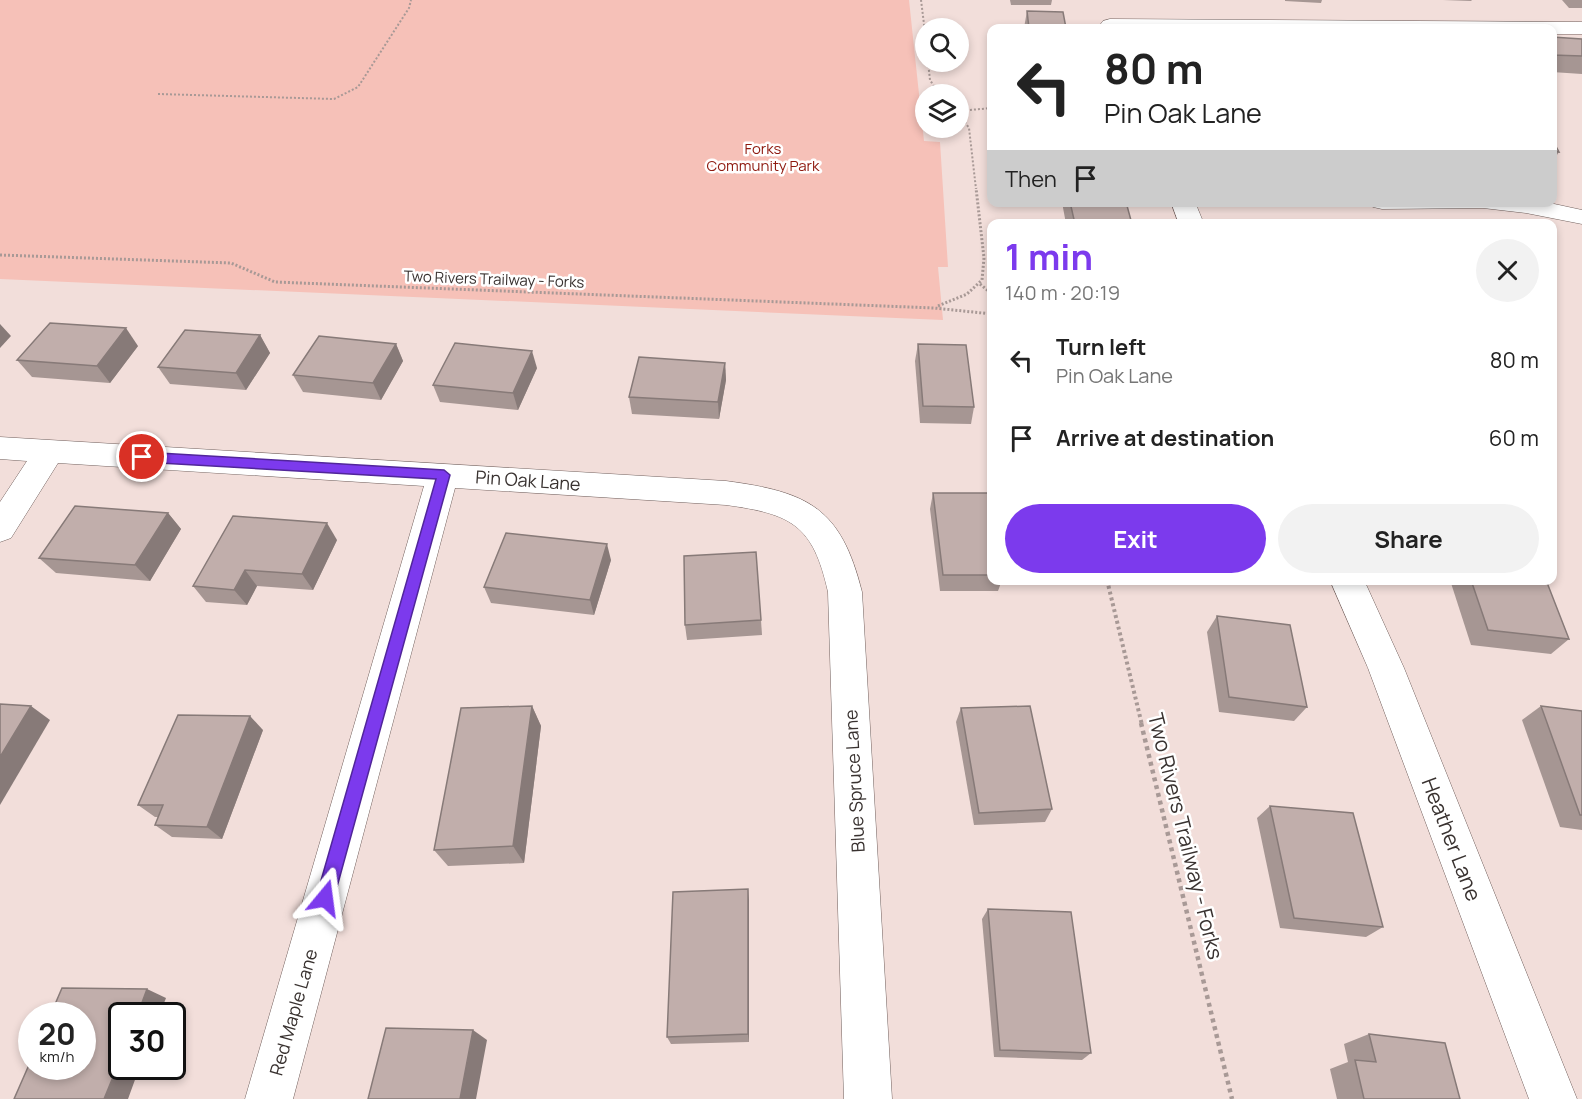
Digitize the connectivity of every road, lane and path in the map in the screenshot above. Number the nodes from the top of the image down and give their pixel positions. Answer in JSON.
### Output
{"nodes":[{"id":1,"x":411,"y":0,"type":"edge"},
{"id":2,"x":921,"y":0,"type":"edge"},
{"id":3,"x":1378,"y":9,"type":"dead end"},
{"id":4,"x":923,"y":18,"type":"edge"},
{"id":5,"x":1109,"y":20,"type":"edge"},
{"id":6,"x":1296,"y":24,"type":"edge"},
{"id":7,"x":1389,"y":24,"type":"edge"},
{"id":8,"x":1557,"y":28,"type":"edge"},
{"id":9,"x":1582,"y":28,"type":"edge"},
{"id":10,"x":158,"y":94,"type":"dead end"},
{"id":11,"x":987,"y":108,"type":"edge"},
{"id":12,"x":969,"y":110,"type":"edge"},
{"id":13,"x":969,"y":128,"type":"edge"},
{"id":14,"x":1531,"y":207,"type":"edge"},
{"id":15,"x":1582,"y":217,"type":"edge"},
{"id":16,"x":0,"y":255,"type":"edge"},
{"id":17,"x":980,"y":284,"type":"junction"},
{"id":18,"x":987,"y":290,"type":"edge"},
{"id":19,"x":934,"y":308,"type":"junction"},
{"id":20,"x":987,"y":313,"type":"edge"},
{"id":21,"x":0,"y":448,"type":"edge"},
{"id":22,"x":49,"y":452,"type":"junction"},
{"id":23,"x":444,"y":475,"type":"junction"},
{"id":24,"x":768,"y":498,"type":"joint"},
{"id":25,"x":0,"y":529,"type":"edge"},
{"id":26,"x":1108,"y":585,"type":"edge"},
{"id":27,"x":1349,"y":585,"type":"edge"},
{"id":28,"x":269,"y":1099,"type":"edge"},
{"id":29,"x":868,"y":1099,"type":"edge"},
{"id":30,"x":1232,"y":1099,"type":"edge"},
{"id":31,"x":1553,"y":1099,"type":"edge"}],
"edges":[{"from":1,"to":10,"type":"path"},
{"from":2,"to":4,"type":"path"},
{"from":3,"to":7,"type":"street"},
{"from":5,"to":6,"type":"street"},
{"from":8,"to":9,"type":"street"},
{"from":11,"to":12,"type":"path"},
{"from":13,"to":17,"type":"path"},
{"from":14,"to":15,"type":"street"},
{"from":16,"to":19,"type":"path","name":"Two Rivers Trailway - Forks"},
{"from":17,"to":18,"type":"path"},
{"from":17,"to":19,"type":"path"},
{"from":19,"to":20,"type":"path","name":"Two Rivers Trailway - Forks"},
{"from":21,"to":22,"type":"street","name":"Pin Oak Lane"},
{"from":22,"to":23,"type":"street","name":"Pin Oak Lane"},
{"from":22,"to":25,"type":"street"},
{"from":23,"to":24,"type":"street","name":"Pin Oak Lane"},
{"from":23,"to":28,"type":"street","name":"Red Maple Lane"},
{"from":24,"to":29,"type":"street","name":"Blue Spruce Lane"},
{"from":26,"to":30,"type":"path","name":"Two Rivers Trailway - Forks"},
{"from":27,"to":31,"type":"street","name":"Heather Lane"}]}
